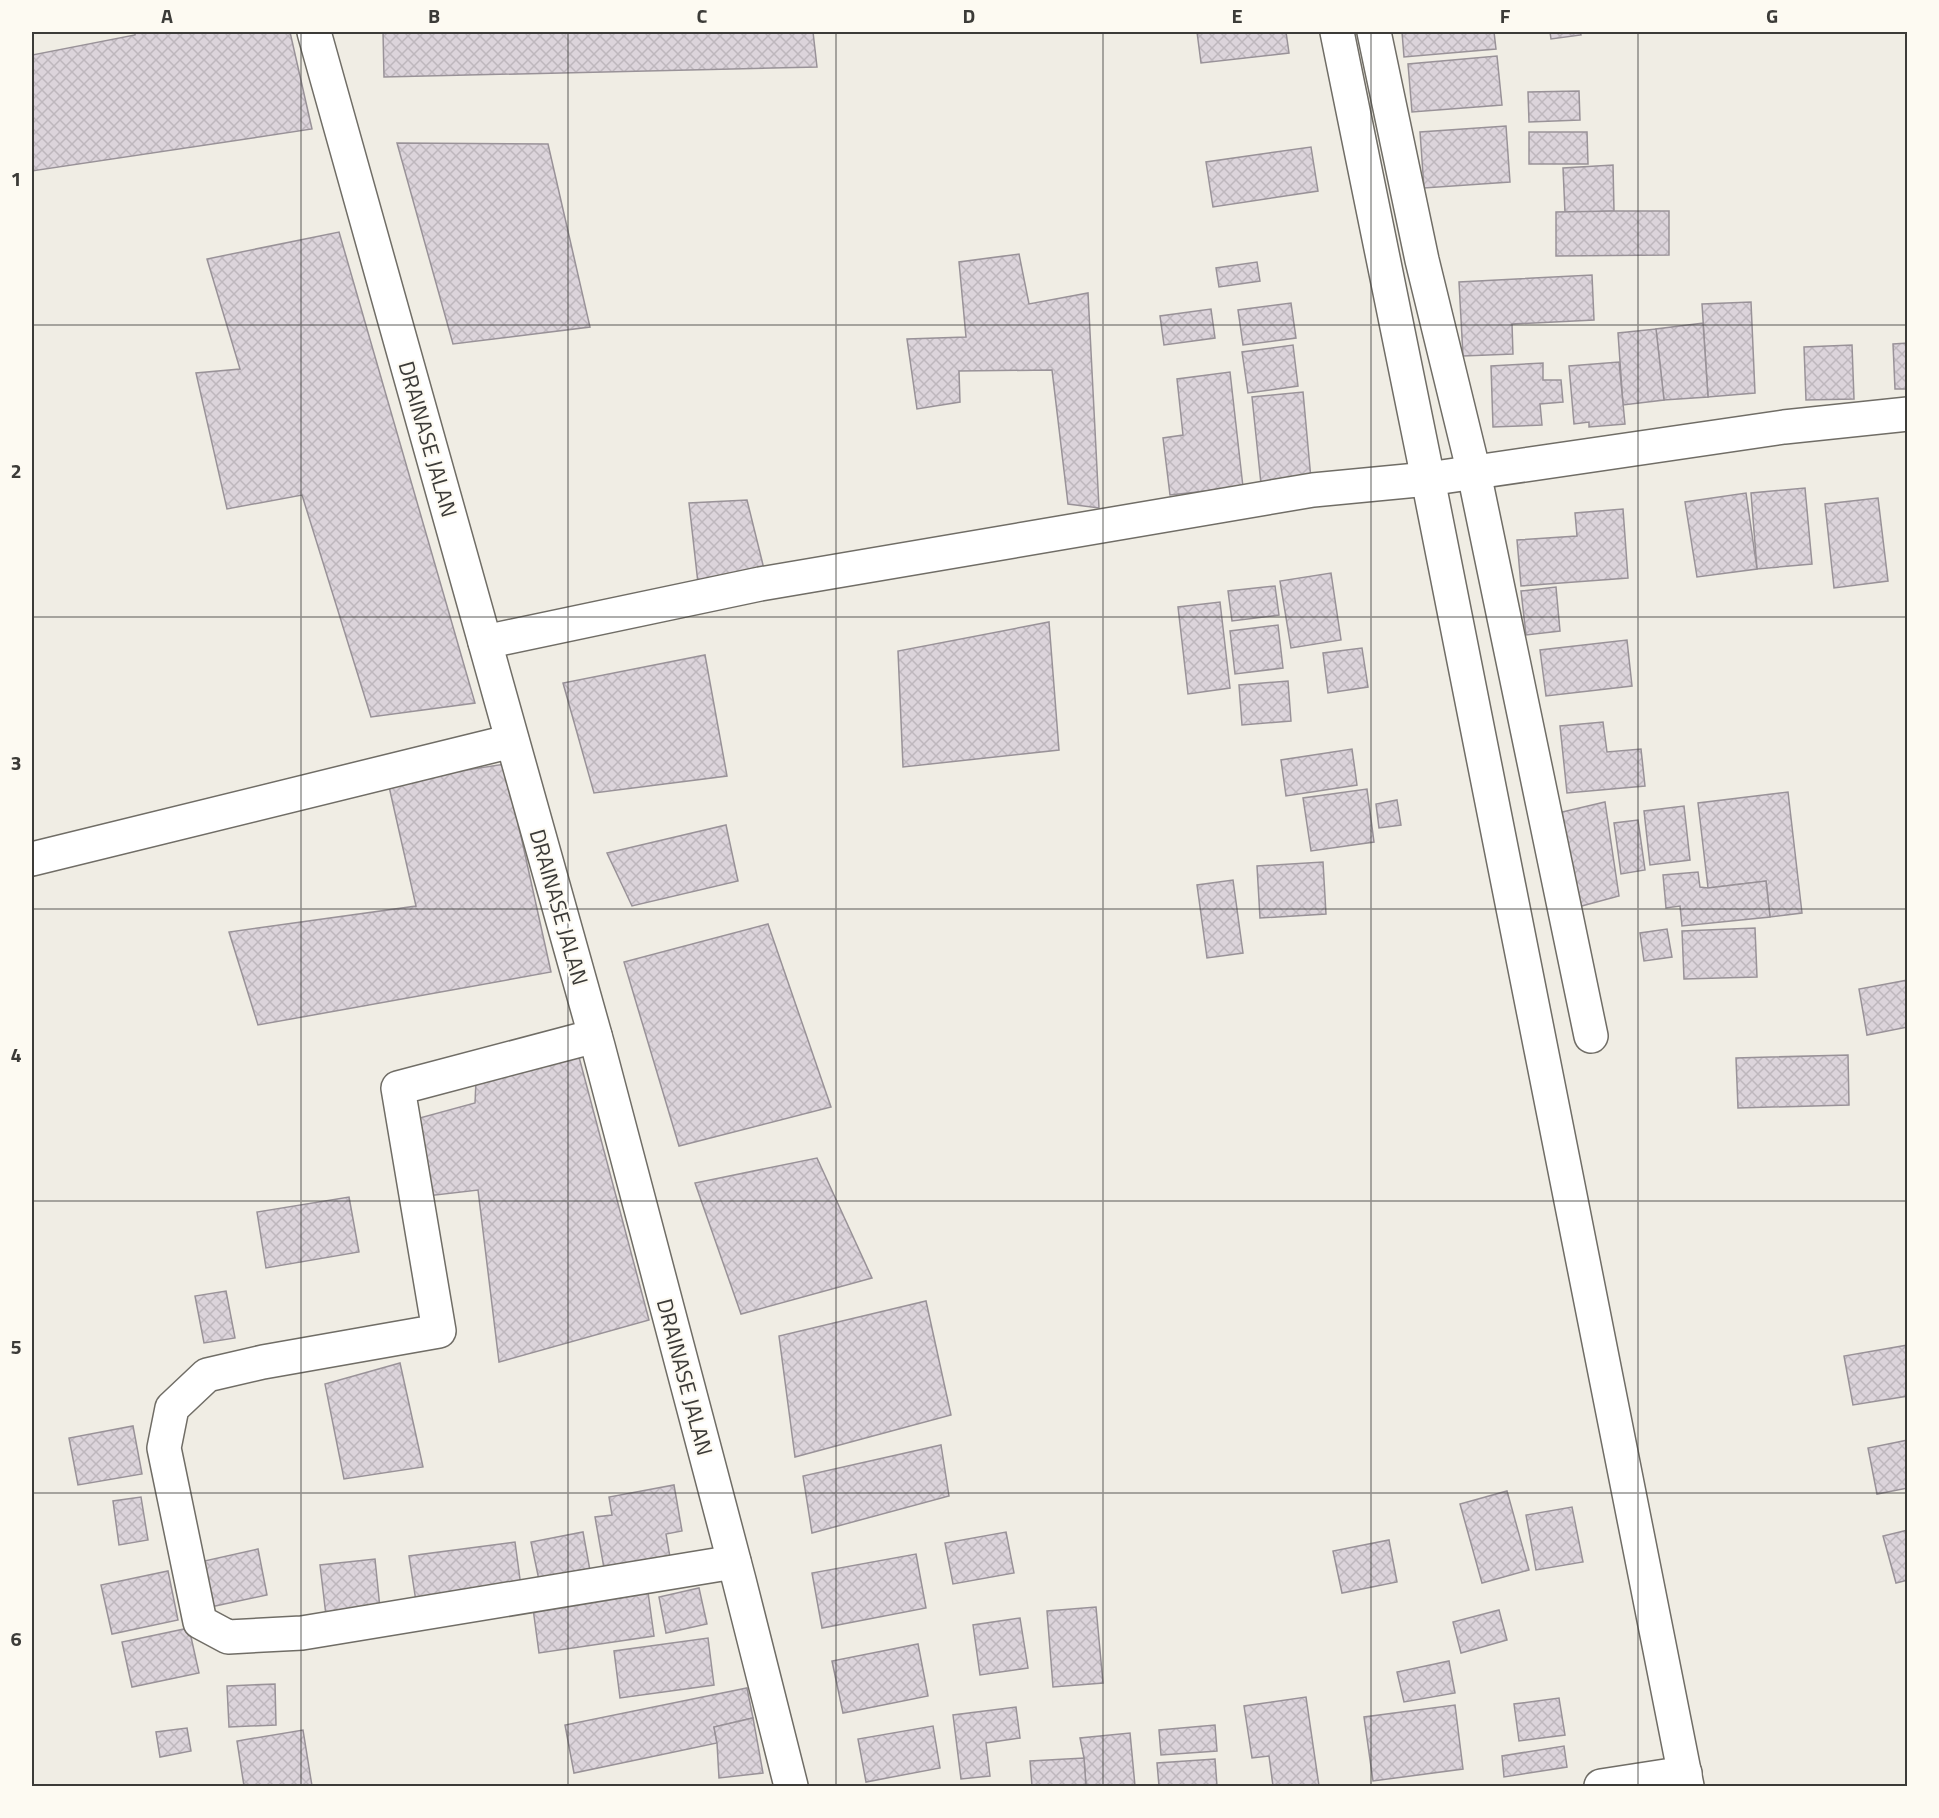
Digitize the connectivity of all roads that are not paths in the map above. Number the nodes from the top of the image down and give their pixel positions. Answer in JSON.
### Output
{"nodes":[{"id":1,"x":314,"y":32,"type":"edge"},
{"id":2,"x":1337,"y":32,"type":"edge"},
{"id":3,"x":1374,"y":32,"type":"edge"},
{"id":4,"x":1908,"y":414,"type":"edge"},
{"id":5,"x":1473,"y":473,"type":"junction"},
{"id":6,"x":1428,"y":479,"type":"junction"},
{"id":7,"x":485,"y":642,"type":"junction"},
{"id":8,"x":512,"y":741,"type":"junction"},
{"id":9,"x":32,"y":859,"type":"edge"},
{"id":10,"x":595,"y":1036,"type":"junction"},
{"id":11,"x":1591,"y":1036,"type":"dead end"},
{"id":12,"x":734,"y":1563,"type":"junction"},
{"id":13,"x":1686,"y":1780,"type":"edge"},
{"id":14,"x":791,"y":1786,"type":"edge"},
{"id":15,"x":1601,"y":1786,"type":"edge"}],
"edges":[{"from":1,"to":7,"type":"street","name":"DRAINASE JALAN"},
{"from":2,"to":6,"type":"street"},
{"from":3,"to":5,"type":"street"},
{"from":4,"to":5,"type":"street"},
{"from":5,"to":6,"type":"street"},
{"from":5,"to":11,"type":"street"},
{"from":6,"to":7,"type":"street"},
{"from":6,"to":13,"type":"street"},
{"from":7,"to":8,"type":"street","name":"DRAINASE JALAN"},
{"from":8,"to":9,"type":"street"},
{"from":8,"to":10,"type":"street","name":"DRAINASE JALAN"},
{"from":10,"to":12,"type":"street","name":"DRAINASE JALAN"},
{"from":10,"to":12,"type":"street"},
{"from":12,"to":14,"type":"street","name":"DRAINASE JALAN"},
{"from":13,"to":15,"type":"street"}]}
